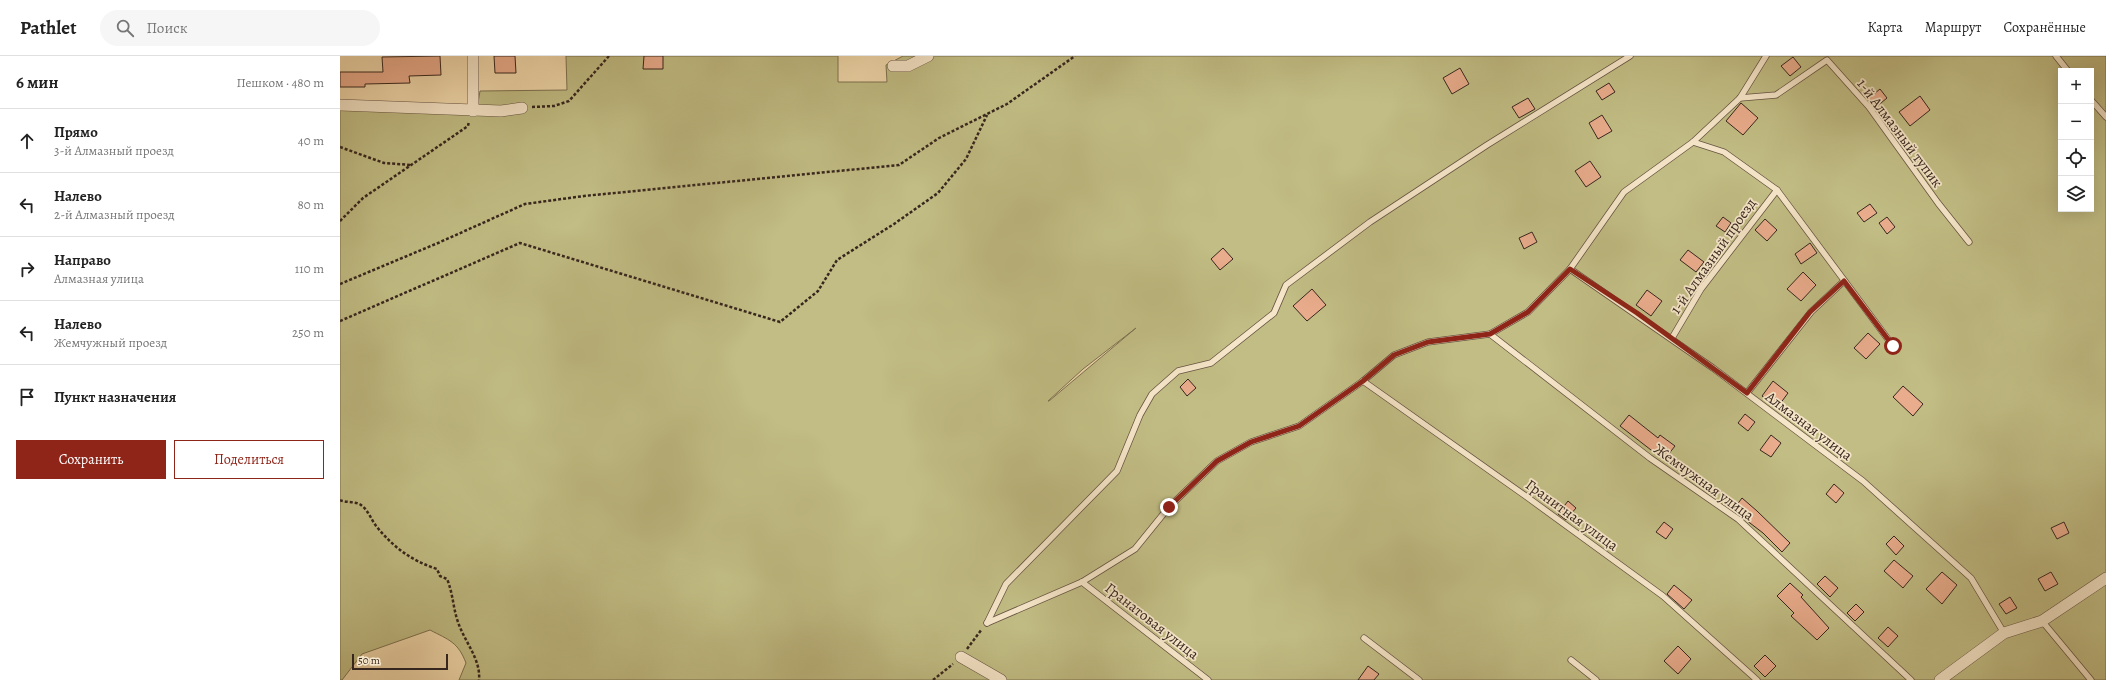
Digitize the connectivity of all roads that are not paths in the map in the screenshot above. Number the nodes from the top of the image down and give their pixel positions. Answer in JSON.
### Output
{"nodes":[{"id":1,"x":473,"y":56,"type":"edge"},
{"id":2,"x":928,"y":56,"type":"edge"},
{"id":3,"x":1630,"y":56,"type":"edge"},
{"id":4,"x":1766,"y":56,"type":"edge"},
{"id":5,"x":2056,"y":56,"type":"edge"},
{"id":6,"x":893,"y":66,"type":"dead end"},
{"id":7,"x":2066,"y":68,"type":"edge"},
{"id":8,"x":1740,"y":98,"type":"junction"},
{"id":9,"x":2094,"y":104,"type":"edge"},
{"id":10,"x":340,"y":105,"type":"edge"},
{"id":11,"x":522,"y":108,"type":"road end"},
{"id":12,"x":472,"y":111,"type":"junction"},
{"id":13,"x":2106,"y":118,"type":"edge"},
{"id":14,"x":1694,"y":142,"type":"junction"},
{"id":15,"x":1777,"y":190,"type":"junction"},
{"id":16,"x":1969,"y":242,"type":"dead end"},
{"id":17,"x":1570,"y":269,"type":"junction"},
{"id":18,"x":1844,"y":281,"type":"junction"},
{"id":19,"x":1490,"y":334,"type":"junction"},
{"id":20,"x":1672,"y":338,"type":"junction"},
{"id":21,"x":1893,"y":346,"type":"dead end"},
{"id":22,"x":1363,"y":381,"type":"junction"},
{"id":23,"x":1747,"y":393,"type":"junction"},
{"id":24,"x":2106,"y":578,"type":"edge"},
{"id":25,"x":1082,"y":582,"type":"junction"},
{"id":26,"x":2042,"y":621,"type":"junction"},
{"id":27,"x":2004,"y":633,"type":"junction"},
{"id":28,"x":1364,"y":638,"type":"dead end"},
{"id":29,"x":961,"y":657,"type":"dead end"},
{"id":30,"x":1571,"y":660,"type":"dead end"},
{"id":31,"x":1001,"y":680,"type":"edge"},
{"id":32,"x":1208,"y":680,"type":"edge"},
{"id":33,"x":1419,"y":680,"type":"edge"},
{"id":34,"x":1596,"y":680,"type":"edge"},
{"id":35,"x":1758,"y":680,"type":"edge"},
{"id":36,"x":1911,"y":680,"type":"edge"},
{"id":37,"x":1940,"y":680,"type":"edge"},
{"id":38,"x":2091,"y":680,"type":"edge"}],
"edges":[{"from":1,"to":12,"type":"street"},
{"from":2,"to":6,"type":"street"},
{"from":3,"to":25,"type":"lane"},
{"from":4,"to":8,"type":"lane"},
{"from":5,"to":7,"type":"lane"},
{"from":8,"to":14,"type":"lane"},
{"from":8,"to":16,"type":"lane","name":"1-й Алмазный тупик"},
{"from":9,"to":13,"type":"lane"},
{"from":10,"to":12,"type":"street"},
{"from":11,"to":12,"type":"street"},
{"from":14,"to":15,"type":"lane"},
{"from":14,"to":17,"type":"lane"},
{"from":15,"to":18,"type":"lane"},
{"from":15,"to":20,"type":"lane","name":"1-й Алмазный проезд"},
{"from":17,"to":19,"type":"lane"},
{"from":17,"to":20,"type":"lane","name":"Алмазная улица"},
{"from":18,"to":21,"type":"lane"},
{"from":18,"to":23,"type":"lane"},
{"from":19,"to":22,"type":"lane"},
{"from":19,"to":36,"type":"lane","name":"Жемчужная улица"},
{"from":20,"to":23,"type":"lane","name":"Алмазная улица"},
{"from":22,"to":25,"type":"lane"},
{"from":22,"to":35,"type":"lane","name":"Гранитная улица"},
{"from":23,"to":27,"type":"lane","name":"Алмазная улица"},
{"from":24,"to":26,"type":"street"},
{"from":25,"to":32,"type":"lane","name":"Гранатовая улица"},
{"from":26,"to":27,"type":"street"},
{"from":26,"to":38,"type":"lane"},
{"from":27,"to":37,"type":"street"},
{"from":28,"to":33,"type":"lane"},
{"from":29,"to":31,"type":"street"},
{"from":30,"to":34,"type":"lane"}]}
